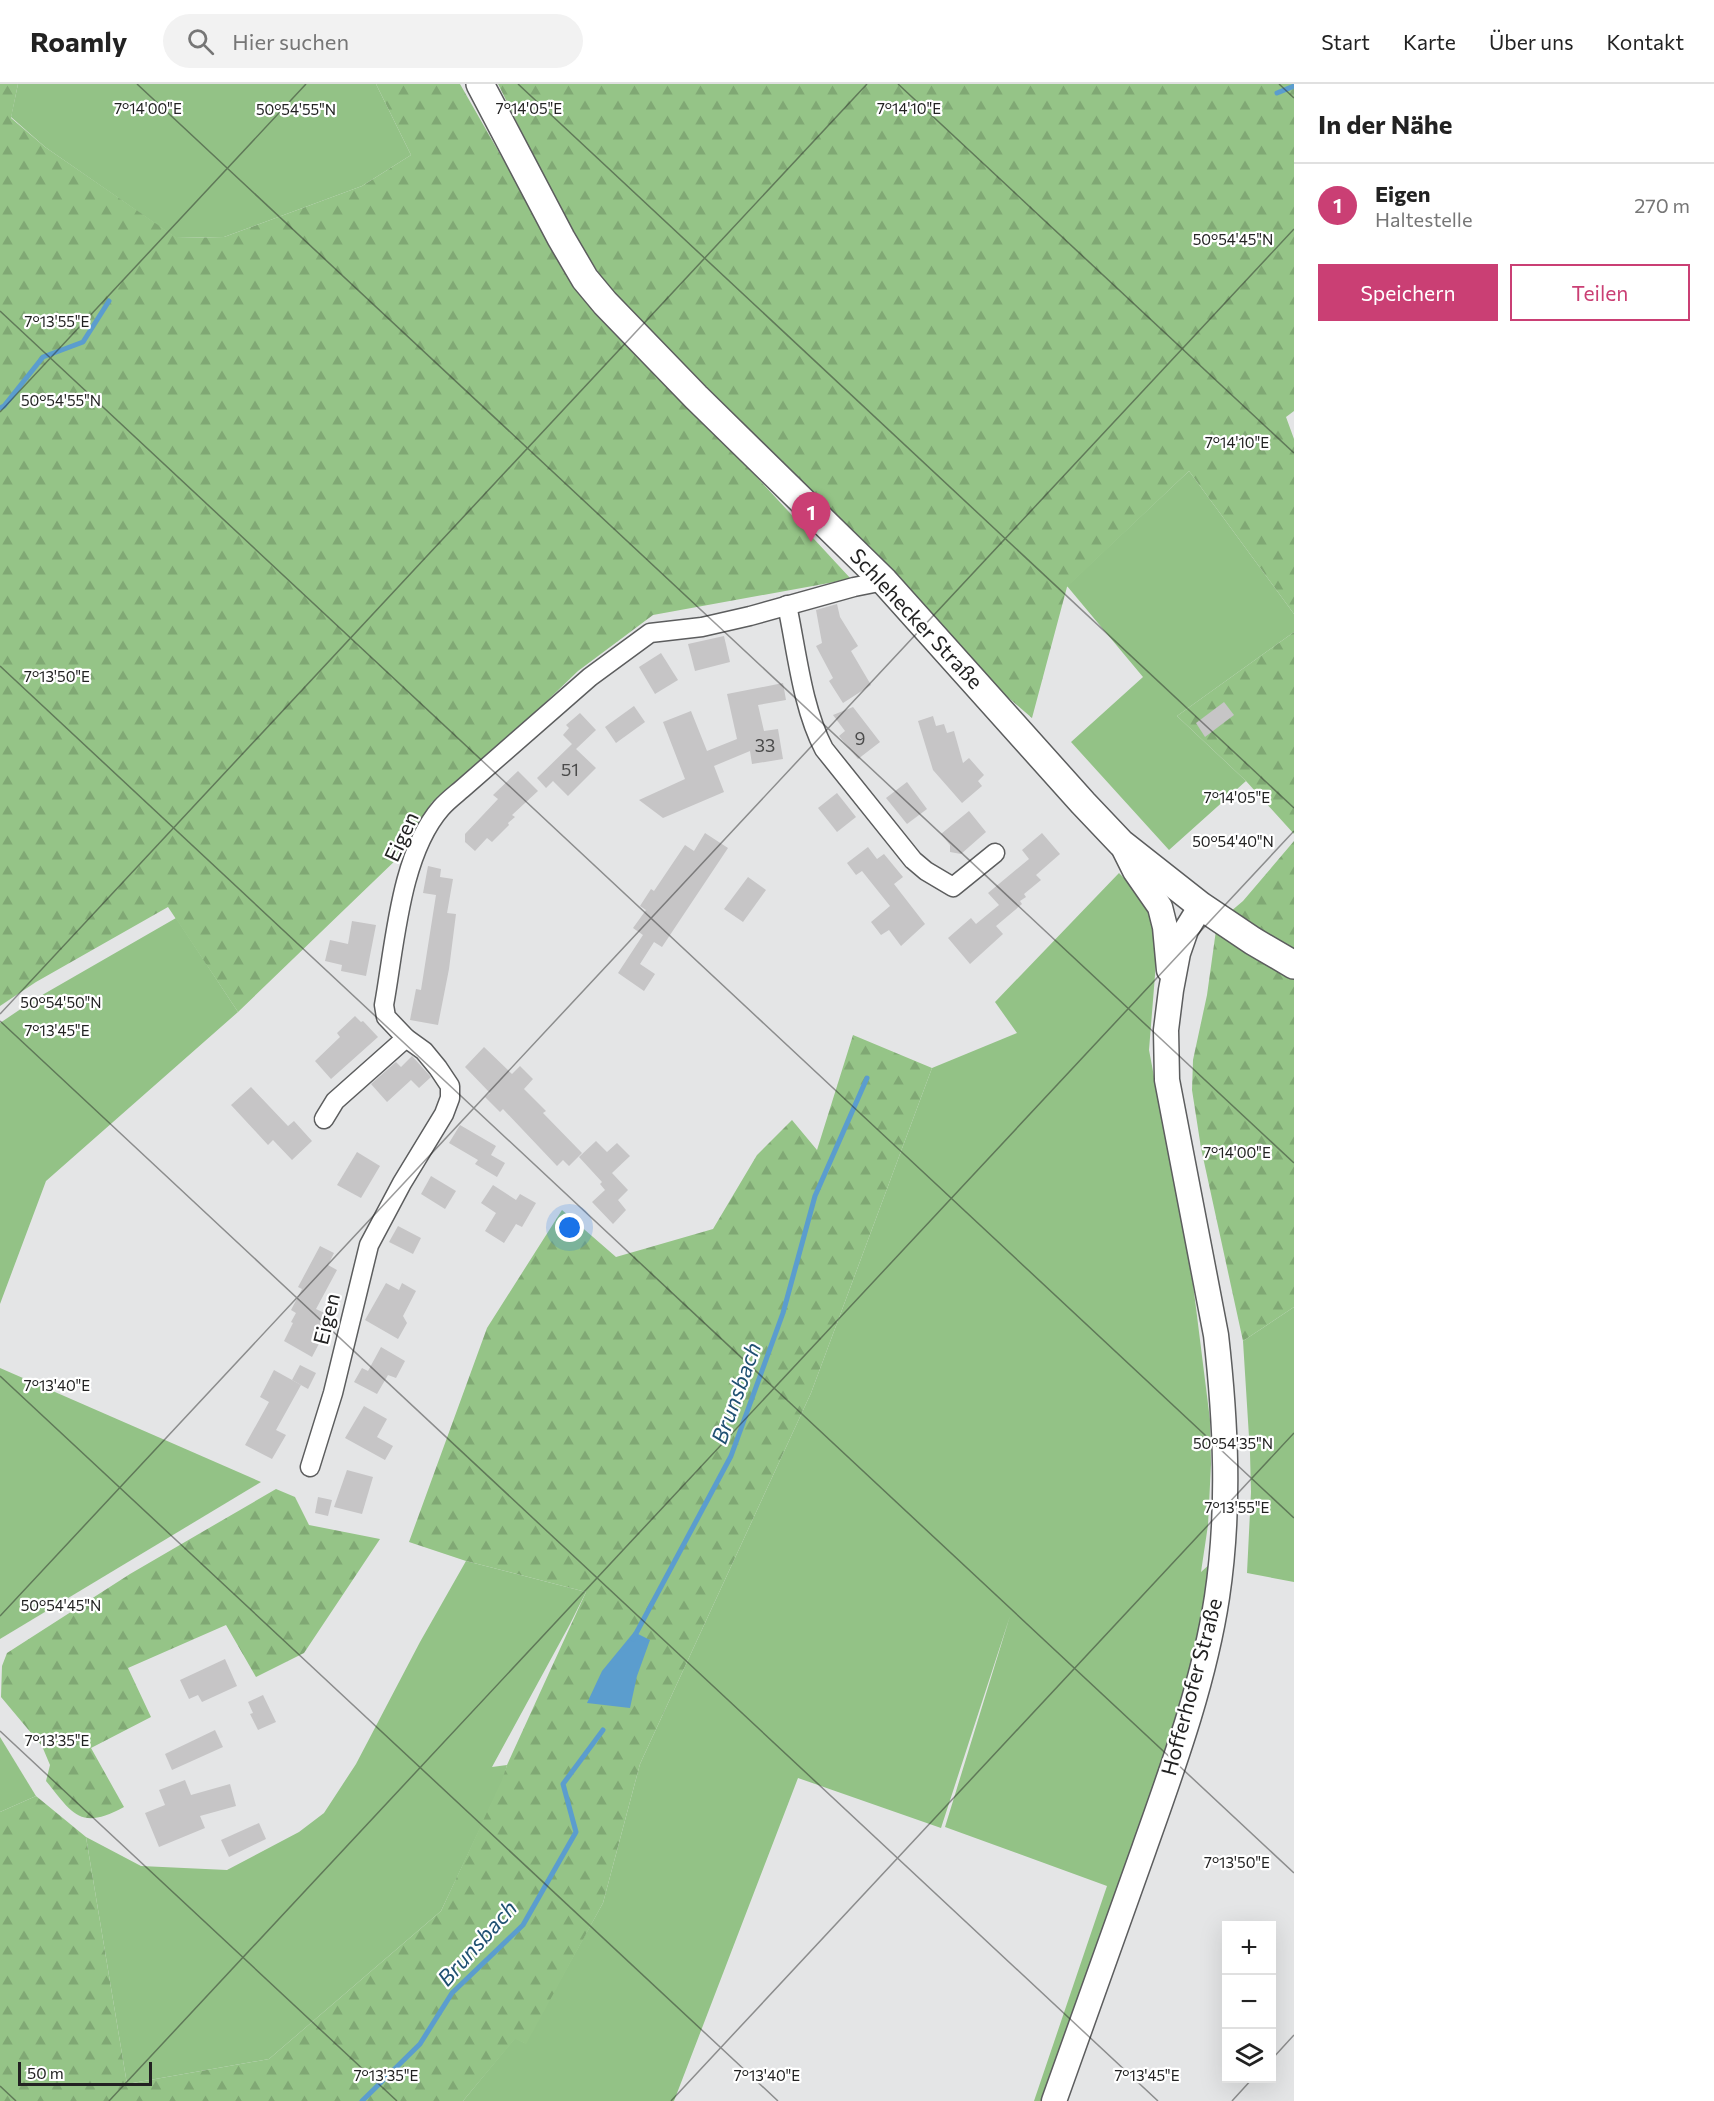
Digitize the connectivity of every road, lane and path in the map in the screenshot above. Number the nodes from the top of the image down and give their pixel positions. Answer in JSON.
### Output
{"nodes":[{"id":1,"x":480,"y":84,"type":"edge"},
{"id":2,"x":884,"y":581,"type":"junction"},
{"id":3,"x":787,"y":605,"type":"junction"},
{"id":4,"x":1121,"y":843,"type":"junction"},
{"id":5,"x":995,"y":854,"type":"dead end"},
{"id":6,"x":1201,"y":906,"type":"junction"},
{"id":7,"x":1294,"y":965,"type":"edge"},
{"id":8,"x":1171,"y":990,"type":"junction"},
{"id":9,"x":406,"y":1038,"type":"junction"},
{"id":10,"x":324,"y":1119,"type":"dead end"},
{"id":11,"x":310,"y":1467,"type":"dead end"},
{"id":12,"x":1054,"y":2101,"type":"edge"}],
"edges":[{"from":1,"to":2,"type":"main road","name":"Schlehecker Straße"},
{"from":2,"to":3,"type":"street","name":"Eigen"},
{"from":2,"to":4,"type":"main road","name":"Schlehecker Straße"},
{"from":3,"to":5,"type":"street"},
{"from":3,"to":9,"type":"street","name":"Eigen"},
{"from":4,"to":6,"type":"main road","name":"Schlehecker Straße"},
{"from":4,"to":8,"type":"street"},
{"from":6,"to":7,"type":"main road","name":"Schlehecker Straße"},
{"from":6,"to":8,"type":"street","name":"Hofferhofer Straße"},
{"from":8,"to":12,"type":"street","name":"Hofferhofer Straße"},
{"from":9,"to":10,"type":"street"},
{"from":9,"to":11,"type":"street","name":"Eigen"}]}
